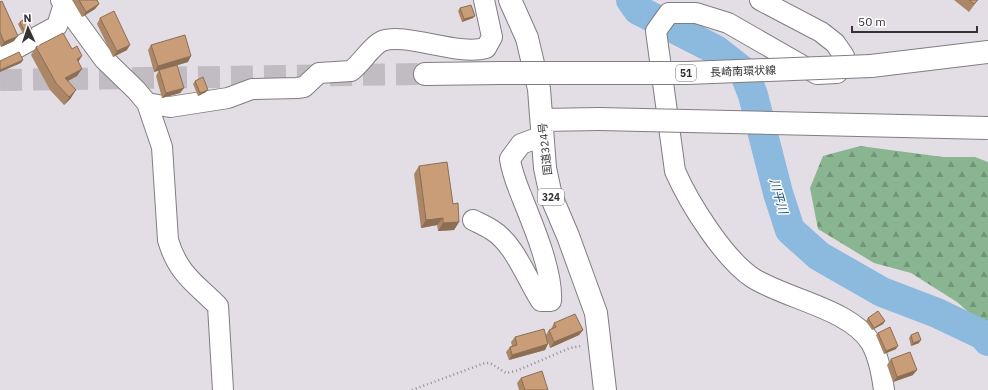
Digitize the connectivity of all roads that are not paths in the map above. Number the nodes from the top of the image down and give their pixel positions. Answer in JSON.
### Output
{"nodes":[{"id":1,"x":484,"y":0,"type":"edge"},
{"id":2,"x":510,"y":0,"type":"edge"},
{"id":3,"x":760,"y":0,"type":"edge"},
{"id":4,"x":63,"y":2,"type":"edge"},
{"id":5,"x":988,"y":52,"type":"edge"},
{"id":6,"x":0,"y":57,"type":"edge"},
{"id":7,"x":988,"y":59,"type":"edge"},
{"id":8,"x":871,"y":66,"type":"junction"},
{"id":9,"x":425,"y":74,"type":"tunnel mouth"},
{"id":10,"x":147,"y":103,"type":"junction"},
{"id":11,"x":542,"y":128,"type":"junction"},
{"id":12,"x":988,"y":128,"type":"edge"},
{"id":13,"x":473,"y":220,"type":"dead end"},
{"id":14,"x":223,"y":390,"type":"edge"},
{"id":15,"x":605,"y":390,"type":"edge"},
{"id":16,"x":884,"y":390,"type":"edge"}],
"edges":[{"from":1,"to":10,"type":"street"},
{"from":2,"to":11,"type":"highway","name":"国道324号","number":"324"},
{"from":3,"to":16,"type":"street"},
{"from":4,"to":6,"type":"street"},
{"from":4,"to":10,"type":"street"},
{"from":5,"to":8,"type":"highway","number":"51"},
{"from":7,"to":8,"type":"highway","name":"長崎南環状線","number":"51"},
{"from":8,"to":9,"type":"highway","name":"長崎南環状線","number":"51","bridge":true},
{"from":10,"to":14,"type":"street"},
{"from":11,"to":12,"type":"highway","bridge":true},
{"from":11,"to":13,"type":"street"},
{"from":11,"to":15,"type":"highway","name":"国道324号","number":"324"}]}
